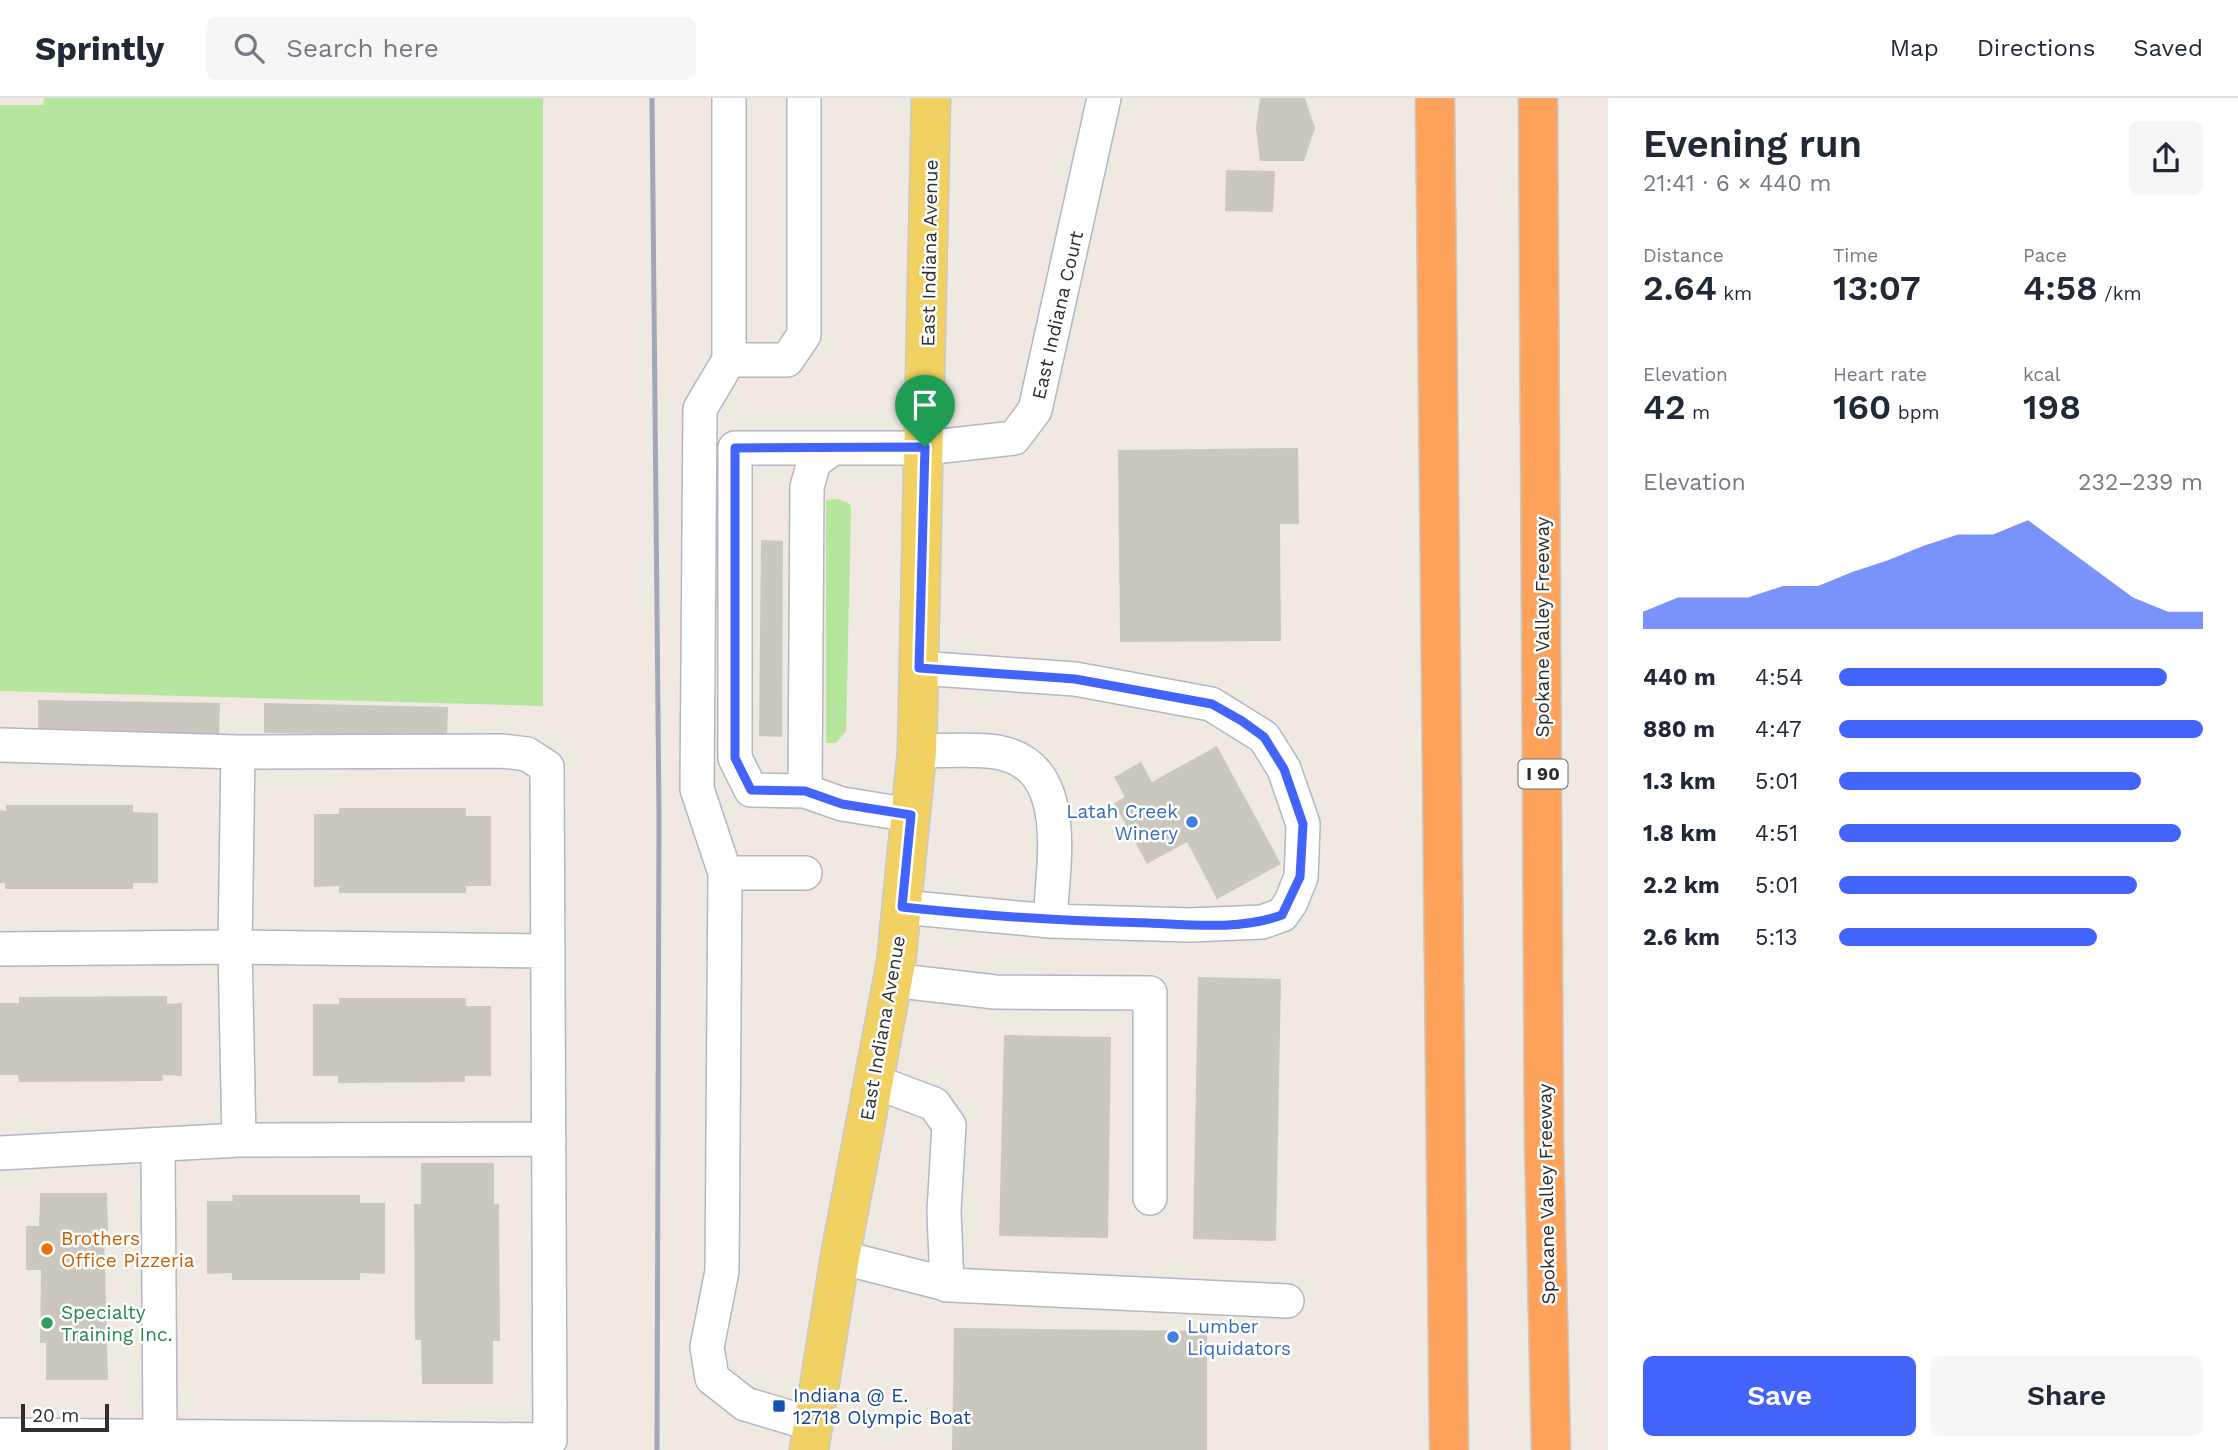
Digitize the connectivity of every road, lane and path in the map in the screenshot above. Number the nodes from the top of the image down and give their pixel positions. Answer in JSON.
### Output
{"nodes":[{"id":1,"x":729,"y":98,"type":"edge"},
{"id":2,"x":804,"y":98,"type":"edge"},
{"id":3,"x":931,"y":98,"type":"edge"},
{"id":4,"x":1104,"y":98,"type":"edge"},
{"id":5,"x":1435,"y":98,"type":"edge"},
{"id":6,"x":1538,"y":98,"type":"edge"},
{"id":7,"x":729,"y":360,"type":"junction"},
{"id":8,"x":925,"y":447,"type":"junction"},
{"id":9,"x":834,"y":448,"type":"junction"},
{"id":10,"x":919,"y":668,"type":"junction"},
{"id":11,"x":0,"y":745,"type":"edge"},
{"id":12,"x":917,"y":751,"type":"junction"},
{"id":13,"x":238,"y":752,"type":"junction"},
{"id":14,"x":805,"y":791,"type":"junction"},
{"id":15,"x":911,"y":815,"type":"junction"},
{"id":16,"x":725,"y":873,"type":"junction"},
{"id":17,"x":805,"y":873,"type":"dead end"},
{"id":18,"x":902,"y":907,"type":"junction"},
{"id":19,"x":1050,"y":920,"type":"junction"},
{"id":20,"x":235,"y":947,"type":"junction"},
{"id":21,"x":0,"y":949,"type":"edge"},
{"id":22,"x":548,"y":951,"type":"junction"},
{"id":23,"x":892,"y":980,"type":"junction"},
{"id":24,"x":873,"y":1081,"type":"junction"},
{"id":25,"x":549,"y":1139,"type":"junction"},
{"id":26,"x":239,"y":1140,"type":"junction"},
{"id":27,"x":158,"y":1144,"type":"junction"},
{"id":28,"x":0,"y":1153,"type":"edge"},
{"id":29,"x":1150,"y":1198,"type":"dead end"},
{"id":30,"x":840,"y":1257,"type":"junction"},
{"id":31,"x":947,"y":1285,"type":"junction"},
{"id":32,"x":1287,"y":1301,"type":"dead end"},
{"id":33,"x":0,"y":1434,"type":"edge"},
{"id":34,"x":160,"y":1436,"type":"junction"},
{"id":35,"x":811,"y":1437,"type":"edge"},
{"id":36,"x":264,"y":1444,"type":"edge"},
{"id":37,"x":550,"y":1445,"type":"edge"},
{"id":38,"x":1449,"y":1450,"type":"edge"},
{"id":39,"x":1551,"y":1450,"type":"edge"}],
"edges":[{"from":1,"to":7,"type":"lane"},
{"from":2,"to":7,"type":"lane"},
{"from":3,"to":8,"type":"main road","name":"East Indiana Avenue"},
{"from":4,"to":8,"type":"lane","name":"East Indiana Court"},
{"from":5,"to":38,"type":"highway"},
{"from":6,"to":39,"type":"highway","name":"Spokane Valley Freeway","number":"I 90"},
{"from":7,"to":16,"type":"lane"},
{"from":8,"to":9,"type":"lane","name":"East Indiana Court"},
{"from":8,"to":10,"type":"main road","name":"East Indiana Avenue"},
{"from":9,"to":14,"type":"lane"},
{"from":9,"to":14,"type":"lane","name":"East Indiana Court"},
{"from":10,"to":12,"type":"main road","name":"East Indiana Avenue"},
{"from":10,"to":19,"type":"lane"},
{"from":11,"to":13,"type":"lane"},
{"from":12,"to":15,"type":"main road","name":"East Indiana Avenue"},
{"from":12,"to":19,"type":"lane"},
{"from":13,"to":20,"type":"lane"},
{"from":13,"to":22,"type":"lane"},
{"from":14,"to":15,"type":"lane"},
{"from":15,"to":18,"type":"main road","name":"East Indiana Avenue"},
{"from":16,"to":17,"type":"lane"},
{"from":16,"to":35,"type":"lane"},
{"from":18,"to":19,"type":"lane"},
{"from":18,"to":23,"type":"main road","name":"East Indiana Avenue"},
{"from":20,"to":21,"type":"lane"},
{"from":20,"to":22,"type":"lane"},
{"from":20,"to":26,"type":"lane"},
{"from":22,"to":25,"type":"lane"},
{"from":23,"to":24,"type":"main road","name":"East Indiana Avenue"},
{"from":23,"to":29,"type":"lane"},
{"from":24,"to":30,"type":"main road","name":"East Indiana Avenue"},
{"from":24,"to":31,"type":"lane"},
{"from":25,"to":26,"type":"lane"},
{"from":25,"to":37,"type":"lane"},
{"from":26,"to":27,"type":"lane"},
{"from":27,"to":28,"type":"lane"},
{"from":27,"to":34,"type":"lane"},
{"from":30,"to":31,"type":"lane"},
{"from":30,"to":35,"type":"main road","name":"East Indiana Avenue"},
{"from":31,"to":32,"type":"lane"},
{"from":33,"to":34,"type":"lane"},
{"from":34,"to":36,"type":"lane"},
{"from":36,"to":37,"type":"lane"}]}
